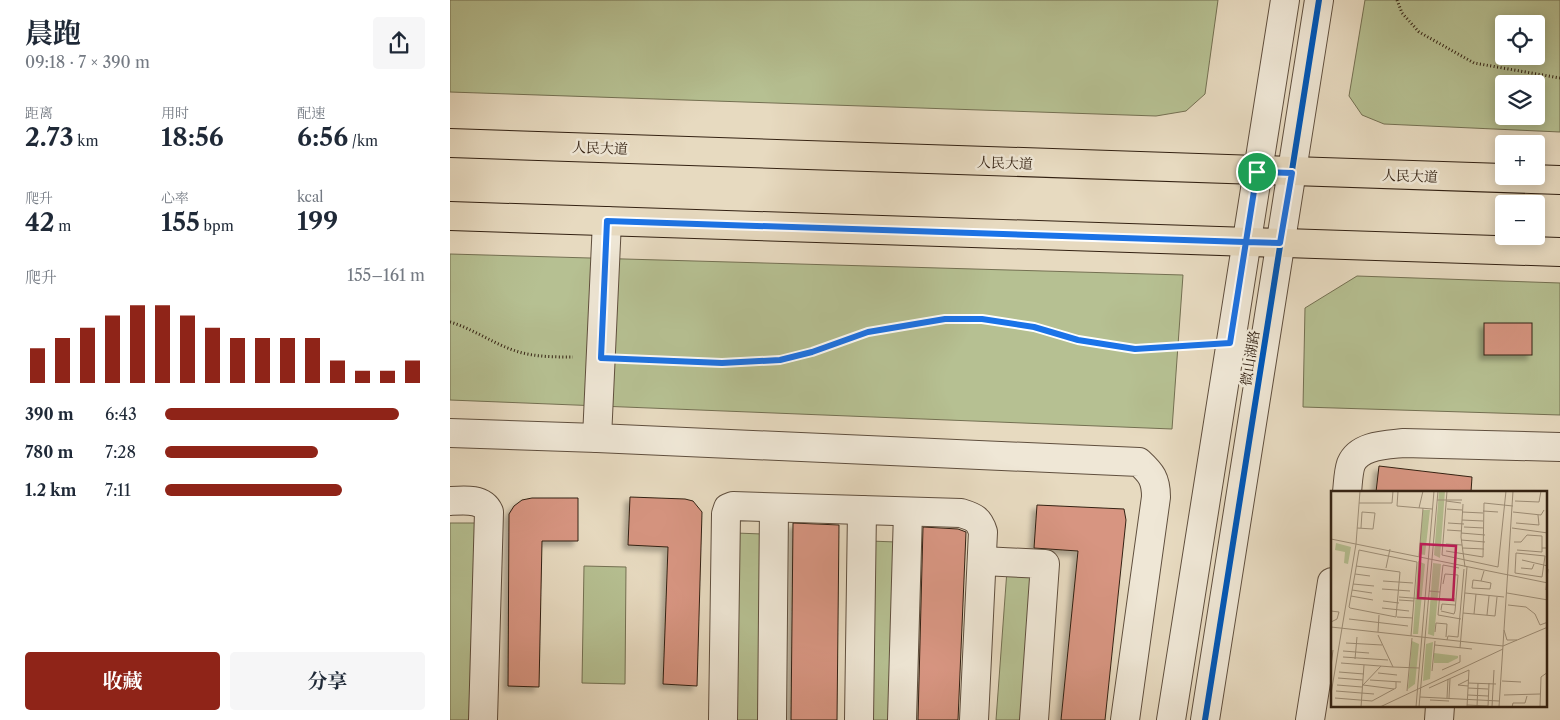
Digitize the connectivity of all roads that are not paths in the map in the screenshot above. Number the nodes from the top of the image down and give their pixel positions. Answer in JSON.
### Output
{"nodes":[{"id":1,"x":1285,"y":0,"type":"edge"},
{"id":2,"x":1320,"y":0,"type":"edge"},
{"id":3,"x":450,"y":143,"type":"edge"},
{"id":4,"x":1257,"y":172,"type":"junction"},
{"id":5,"x":1292,"y":173,"type":"junction"},
{"id":6,"x":1560,"y":180,"type":"edge"},
{"id":7,"x":450,"y":216,"type":"edge"},
{"id":8,"x":607,"y":221,"type":"junction"},
{"id":9,"x":1245,"y":242,"type":"junction"},
{"id":10,"x":1280,"y":243,"type":"junction"},
{"id":11,"x":1560,"y":252,"type":"edge"},
{"id":12,"x":450,"y":433,"type":"edge"},
{"id":13,"x":597,"y":438,"type":"junction"},
{"id":14,"x":1560,"y":447,"type":"edge"},
{"id":15,"x":1347,"y":491,"type":"edge"},
{"id":16,"x":450,"y":501,"type":"edge"},
{"id":17,"x":774,"y":508,"type":"junction"},
{"id":18,"x":862,"y":510,"type":"junction"},
{"id":19,"x":908,"y":512,"type":"junction"},
{"id":20,"x":982,"y":562,"type":"junction"},
{"id":21,"x":1331,"y":588,"type":"edge"},
{"id":22,"x":484,"y":720,"type":"edge"},
{"id":23,"x":723,"y":720,"type":"edge"},
{"id":24,"x":772,"y":720,"type":"edge"},
{"id":25,"x":859,"y":720,"type":"edge"},
{"id":26,"x":902,"y":720,"type":"edge"},
{"id":27,"x":974,"y":720,"type":"edge"},
{"id":28,"x":1034,"y":720,"type":"edge"},
{"id":29,"x":1125,"y":720,"type":"edge"},
{"id":30,"x":1171,"y":720,"type":"edge"},
{"id":31,"x":1206,"y":720,"type":"edge"},
{"id":32,"x":1310,"y":720,"type":"edge"}],
"edges":[{"from":1,"to":4,"type":"street","name":"微山湖路"},
{"from":2,"to":5,"type":"street","name":"微山湖路"},
{"from":3,"to":4,"type":"main road","name":"人民大道"},
{"from":4,"to":5,"type":"main road","name":"人民大道"},
{"from":4,"to":9,"type":"street","name":"微山湖路"},
{"from":5,"to":6,"type":"main road","name":"人民大道"},
{"from":5,"to":10,"type":"street","name":"微山湖路"},
{"from":7,"to":8,"type":"main road"},
{"from":8,"to":9,"type":"main road"},
{"from":8,"to":13,"type":"street"},
{"from":9,"to":10,"type":"main road"},
{"from":9,"to":30,"type":"street","name":"微山湖路"},
{"from":10,"to":11,"type":"main road"},
{"from":10,"to":31,"type":"street","name":"微山湖路"},
{"from":12,"to":13,"type":"street"},
{"from":13,"to":29,"type":"street"},
{"from":14,"to":15,"type":"street"},
{"from":16,"to":22,"type":"street"},
{"from":17,"to":18,"type":"street"},
{"from":17,"to":23,"type":"street"},
{"from":17,"to":24,"type":"street"},
{"from":18,"to":19,"type":"street"},
{"from":18,"to":25,"type":"street"},
{"from":19,"to":20,"type":"street"},
{"from":19,"to":26,"type":"street"},
{"from":20,"to":27,"type":"street"},
{"from":20,"to":28,"type":"street"},
{"from":21,"to":32,"type":"street"}]}
